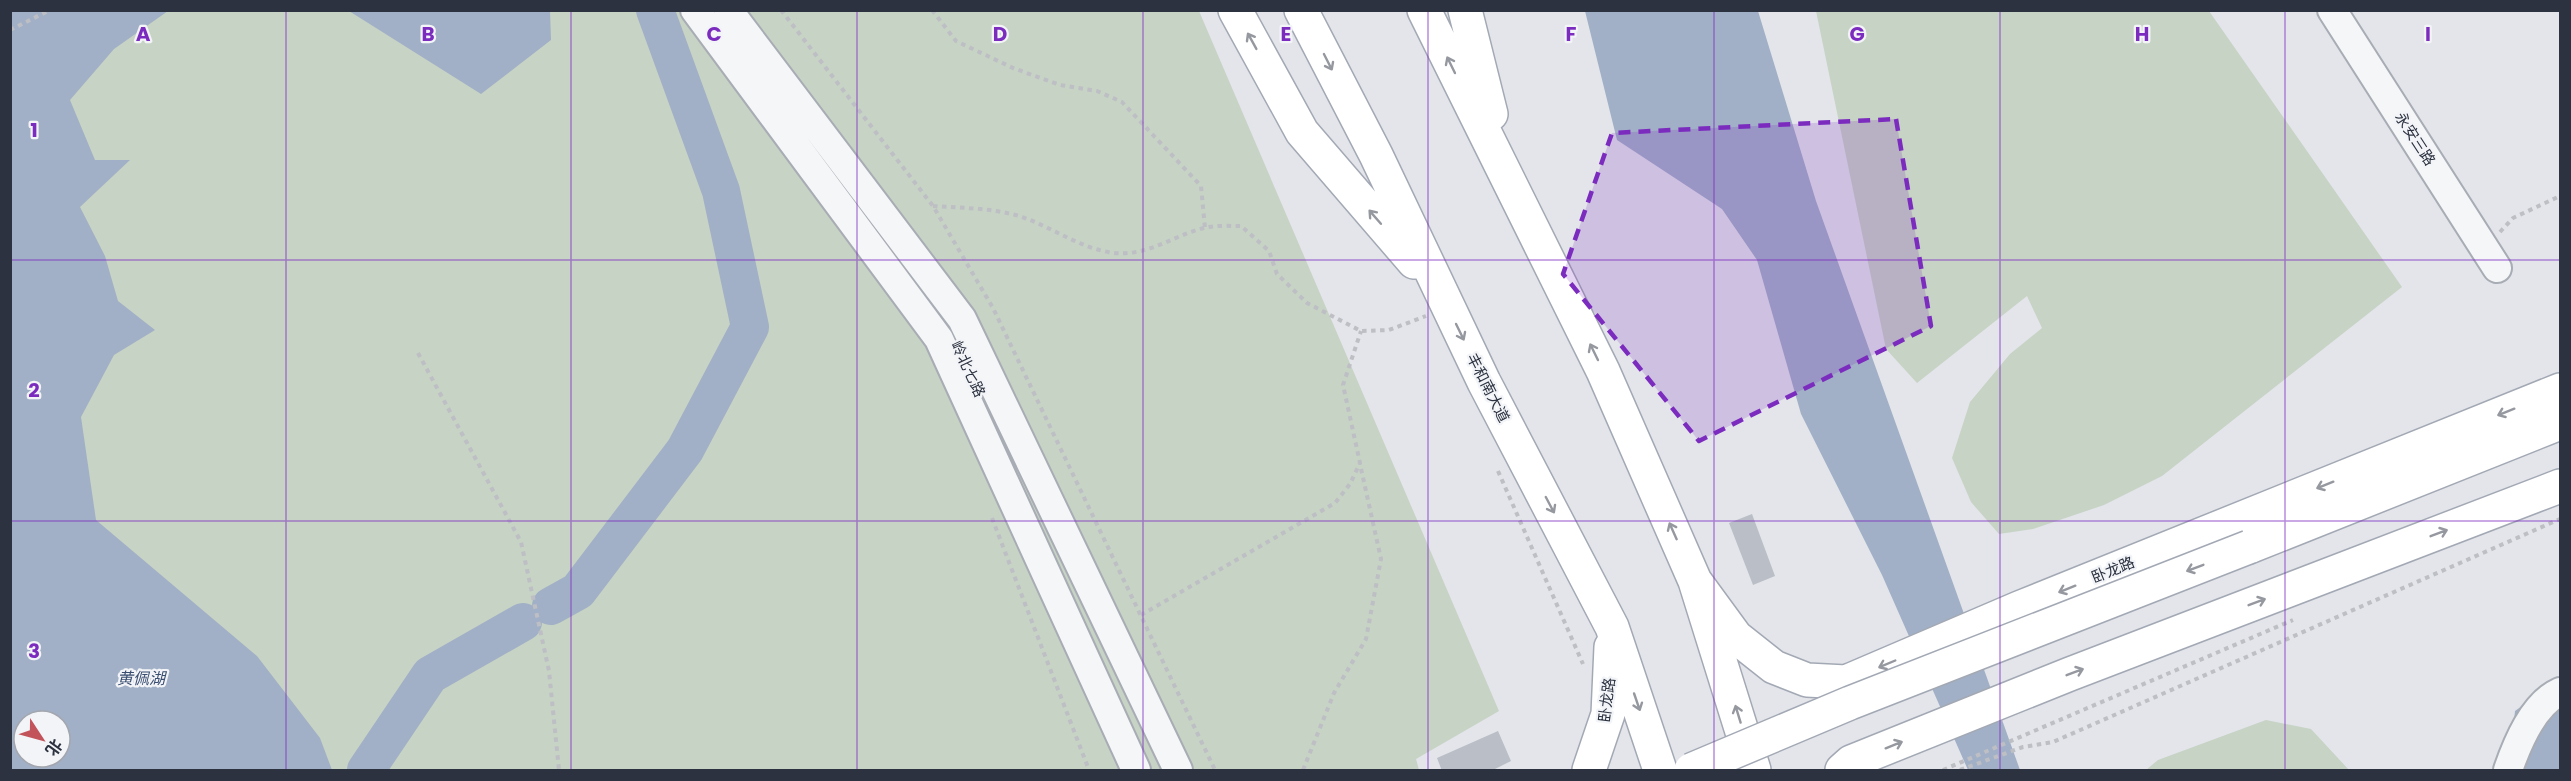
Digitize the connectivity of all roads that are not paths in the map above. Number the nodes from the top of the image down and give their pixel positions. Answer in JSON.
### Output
{"nodes":[{"id":1,"x":695,"y":10,"type":"edge"},
{"id":2,"x":707,"y":10,"type":"edge"},
{"id":3,"x":728,"y":10,"type":"edge"},
{"id":4,"x":746,"y":10,"type":"edge"},
{"id":5,"x":1235,"y":10,"type":"edge"},
{"id":6,"x":1301,"y":10,"type":"edge"},
{"id":7,"x":1424,"y":10,"type":"edge"},
{"id":8,"x":1465,"y":10,"type":"edge"},
{"id":9,"x":2332,"y":10,"type":"edge"},
{"id":10,"x":1506,"y":175,"type":"junction"},
{"id":11,"x":2490,"y":257,"type":"road end"},
{"id":12,"x":1435,"y":304,"type":"junction"},
{"id":13,"x":2560,"y":390,"type":"edge"},
{"id":14,"x":2560,"y":423,"type":"edge"},
{"id":15,"x":2560,"y":447,"type":"edge"},
{"id":16,"x":2560,"y":486,"type":"edge"},
{"id":17,"x":2253,"y":557,"type":"junction"},
{"id":18,"x":1695,"y":581,"type":"junction"},
{"id":19,"x":1612,"y":627,"type":"junction"},
{"id":20,"x":2560,"y":692,"type":"edge"},
{"id":21,"x":1136,"y":771,"type":"edge"},
{"id":22,"x":1157,"y":771,"type":"edge"},
{"id":23,"x":1178,"y":771,"type":"edge"},
{"id":24,"x":1193,"y":771,"type":"edge"},
{"id":25,"x":1589,"y":771,"type":"edge"},
{"id":26,"x":1660,"y":771,"type":"edge"},
{"id":27,"x":1691,"y":771,"type":"edge"},
{"id":28,"x":1743,"y":771,"type":"edge"},
{"id":29,"x":1754,"y":771,"type":"edge"},
{"id":30,"x":1842,"y":771,"type":"edge"},
{"id":31,"x":2508,"y":771,"type":"edge"}],
"edges":[{"from":1,"to":21,"type":"street"},
{"from":2,"to":22,"type":"street","name":"岭北七路"},
{"from":3,"to":23,"type":"street"},
{"from":4,"to":24,"type":"street"},
{"from":12,"to":5,"type":"main road","one_way":true},
{"from":6,"to":12,"type":"main road","name":"丰和南大道","one_way":true},
{"from":10,"to":7,"type":"main road","one_way":true},
{"from":8,"to":10,"type":"main road"},
{"from":9,"to":11,"type":"street","name":"永安三路"},
{"from":18,"to":10,"type":"main road","one_way":true},
{"from":12,"to":19,"type":"main road","name":"丰和南大道","one_way":true},
{"from":13,"to":18,"type":"main road","name":"卧龙路","one_way":true},
{"from":14,"to":17,"type":"main road","name":"卧龙路"},
{"from":15,"to":17,"type":"main road","name":"卧龙路"},
{"from":30,"to":16,"type":"main road","one_way":true},
{"from":17,"to":27,"type":"main road","name":"卧龙路","one_way":true,"bridge":true},
{"from":17,"to":28,"type":"main road","name":"卧龙路"},
{"from":29,"to":18,"type":"main road","one_way":true},
{"from":19,"to":25,"type":"main road","name":"卧龙路"},
{"from":19,"to":26,"type":"main road","name":"丰和南大道","one_way":true},
{"from":20,"to":31,"type":"street"}]}
